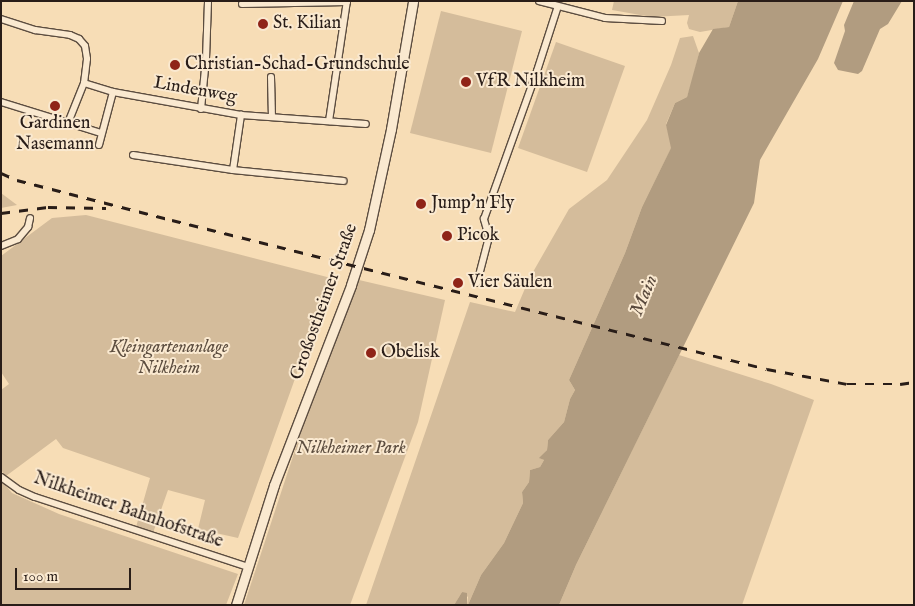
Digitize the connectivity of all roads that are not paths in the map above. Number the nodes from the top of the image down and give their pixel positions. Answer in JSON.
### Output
{"nodes":[{"id":1,"x":208,"y":1,"type":"edge"},
{"id":2,"x":413,"y":1,"type":"edge"},
{"id":3,"x":539,"y":1,"type":"edge"},
{"id":4,"x":347,"y":2,"type":"edge"},
{"id":5,"x":242,"y":4,"type":"dead end"},
{"id":6,"x":558,"y":6,"type":"junction"},
{"id":7,"x":1,"y":19,"type":"edge"},
{"id":8,"x":662,"y":21,"type":"dead end"},
{"id":9,"x":272,"y":77,"type":"dead end"},
{"id":10,"x":84,"y":83,"type":"junction"},
{"id":11,"x":113,"y":92,"type":"junction"},
{"id":12,"x":1,"y":102,"type":"edge"},
{"id":13,"x":201,"y":109,"type":"junction"},
{"id":14,"x":241,"y":115,"type":"junction"},
{"id":15,"x":272,"y":117,"type":"junction"},
{"id":16,"x":329,"y":121,"type":"junction"},
{"id":17,"x":68,"y":123,"type":"junction"},
{"id":18,"x":366,"y":124,"type":"dead end"},
{"id":19,"x":102,"y":133,"type":"junction"},
{"id":20,"x":99,"y":145,"type":"dead end"},
{"id":21,"x":133,"y":155,"type":"dead end"},
{"id":22,"x":233,"y":170,"type":"junction"},
{"id":23,"x":343,"y":181,"type":"dead end"},
{"id":24,"x":30,"y":218,"type":"dead end"},
{"id":25,"x":1,"y":246,"type":"edge"},
{"id":26,"x":477,"y":283,"type":"dead end"},
{"id":27,"x":1,"y":477,"type":"edge"},
{"id":28,"x":248,"y":567,"type":"junction"},
{"id":29,"x":236,"y":605,"type":"edge"}],
"edges":[{"from":1,"to":13,"type":"street"},
{"from":2,"to":28,"type":"main road","name":"Großostheimer Straße"},
{"from":3,"to":6,"type":"street"},
{"from":4,"to":5,"type":"street"},
{"from":4,"to":16,"type":"street"},
{"from":6,"to":8,"type":"street"},
{"from":6,"to":26,"type":"street"},
{"from":7,"to":10,"type":"street"},
{"from":9,"to":15,"type":"street"},
{"from":10,"to":11,"type":"street","name":"Lindenweg"},
{"from":10,"to":17,"type":"street"},
{"from":11,"to":13,"type":"street","name":"Lindenweg"},
{"from":11,"to":19,"type":"street"},
{"from":12,"to":17,"type":"street"},
{"from":13,"to":14,"type":"street","name":"Lindenweg"},
{"from":14,"to":15,"type":"street","name":"Lindenweg"},
{"from":14,"to":22,"type":"street"},
{"from":15,"to":16,"type":"street","name":"Lindenweg"},
{"from":16,"to":18,"type":"street","name":"Lindenweg"},
{"from":17,"to":19,"type":"street"},
{"from":19,"to":20,"type":"street"},
{"from":21,"to":22,"type":"street"},
{"from":22,"to":23,"type":"street"},
{"from":24,"to":25,"type":"street"},
{"from":27,"to":28,"type":"street","name":"Nilkheimer Bahnhofstraße"},
{"from":28,"to":29,"type":"main road","name":"Großostheimer Straße"}]}
